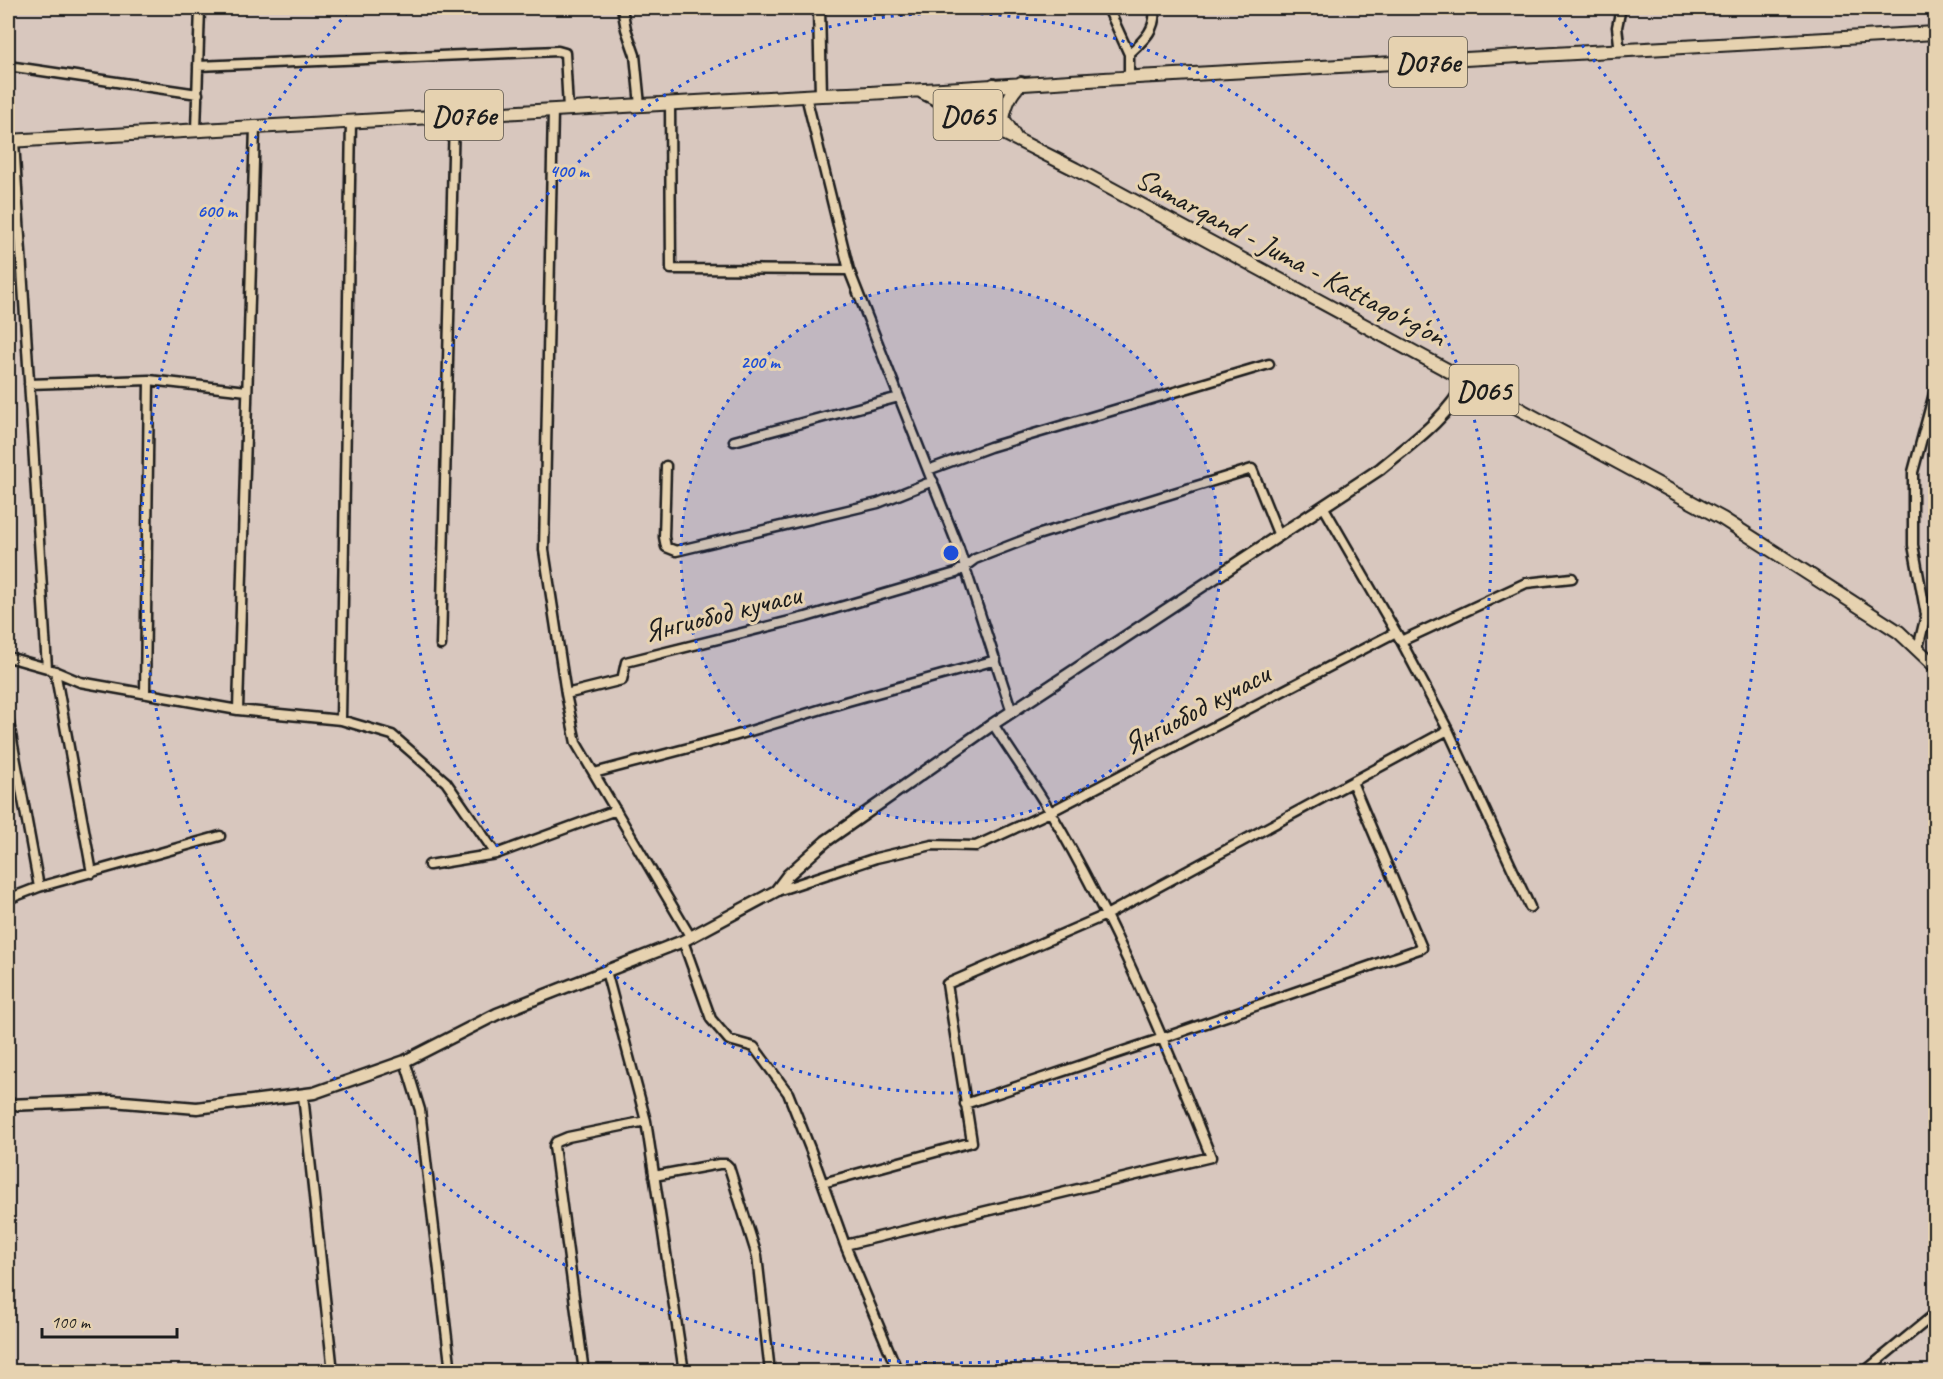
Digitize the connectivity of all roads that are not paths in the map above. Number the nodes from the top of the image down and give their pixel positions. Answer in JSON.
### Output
{"nodes":[{"id":1,"x":200,"y":8,"type":"edge"},
{"id":2,"x":622,"y":8,"type":"edge"},
{"id":3,"x":819,"y":8,"type":"edge"},
{"id":4,"x":1108,"y":8,"type":"edge"},
{"id":5,"x":1154,"y":8,"type":"edge"},
{"id":6,"x":1621,"y":8,"type":"edge"},
{"id":7,"x":1935,"y":33,"type":"edge"},
{"id":8,"x":1620,"y":51,"type":"junction"},
{"id":9,"x":1129,"y":54,"type":"junction"},
{"id":10,"x":8,"y":66,"type":"edge"},
{"id":11,"x":198,"y":66,"type":"junction"},
{"id":12,"x":1129,"y":77,"type":"junction"},
{"id":13,"x":1021,"y":83,"type":"junction"},
{"id":14,"x":993,"y":85,"type":"junction"},
{"id":15,"x":920,"y":91,"type":"junction"},
{"id":16,"x":198,"y":94,"type":"junction"},
{"id":17,"x":821,"y":94,"type":"junction"},
{"id":18,"x":806,"y":96,"type":"junction"},
{"id":19,"x":670,"y":103,"type":"junction"},
{"id":20,"x":640,"y":105,"type":"junction"},
{"id":21,"x":568,"y":109,"type":"junction"},
{"id":22,"x":553,"y":110,"type":"junction"},
{"id":23,"x":454,"y":116,"type":"junction"},
{"id":24,"x":1003,"y":119,"type":"junction"},
{"id":25,"x":351,"y":122,"type":"junction"},
{"id":26,"x":255,"y":127,"type":"junction"},
{"id":27,"x":196,"y":130,"type":"junction"},
{"id":28,"x":1016,"y":138,"type":"junction"},
{"id":29,"x":11,"y":141,"type":"edge"},
{"id":30,"x":849,"y":270,"type":"junction"},
{"id":31,"x":1269,"y":364,"type":"dead end"},
{"id":32,"x":149,"y":380,"type":"junction"},
{"id":33,"x":1467,"y":381,"type":"junction"},
{"id":34,"x":29,"y":384,"type":"junction"},
{"id":35,"x":1935,"y":386,"type":"edge"},
{"id":36,"x":247,"y":391,"type":"junction"},
{"id":37,"x":899,"y":397,"type":"junction"},
{"id":38,"x":734,"y":441,"type":"dead end"},
{"id":39,"x":666,"y":466,"type":"dead end"},
{"id":40,"x":928,"y":470,"type":"junction"},
{"id":41,"x":933,"y":481,"type":"junction"},
{"id":42,"x":1323,"y":506,"type":"junction"},
{"id":43,"x":1279,"y":536,"type":"junction"},
{"id":44,"x":966,"y":566,"type":"junction"},
{"id":45,"x":1572,"y":578,"type":"dead end"},
{"id":46,"x":1396,"y":632,"type":"junction"},
{"id":47,"x":1401,"y":641,"type":"junction"},
{"id":48,"x":441,"y":645,"type":"dead end"},
{"id":49,"x":1917,"y":648,"type":"junction"},
{"id":50,"x":8,"y":657,"type":"edge"},
{"id":51,"x":996,"y":660,"type":"junction"},
{"id":52,"x":1935,"y":667,"type":"edge"},
{"id":53,"x":51,"y":670,"type":"junction"},
{"id":54,"x":145,"y":693,"type":"junction"},
{"id":55,"x":567,"y":694,"type":"junction"},
{"id":56,"x":238,"y":710,"type":"junction"},
{"id":57,"x":1012,"y":712,"type":"junction"},
{"id":58,"x":8,"y":718,"type":"edge"},
{"id":59,"x":341,"y":720,"type":"junction"},
{"id":60,"x":993,"y":724,"type":"junction"},
{"id":61,"x":1448,"y":730,"type":"junction"},
{"id":62,"x":594,"y":773,"type":"junction"},
{"id":63,"x":1352,"y":782,"type":"junction"},
{"id":64,"x":616,"y":810,"type":"junction"},
{"id":65,"x":1050,"y":812,"type":"junction"},
{"id":66,"x":220,"y":836,"type":"dead end"},
{"id":67,"x":496,"y":854,"type":"junction"},
{"id":68,"x":429,"y":865,"type":"dead end"},
{"id":69,"x":92,"y":873,"type":"junction"},
{"id":70,"x":39,"y":887,"type":"junction"},
{"id":71,"x":776,"y":891,"type":"junction"},
{"id":72,"x":8,"y":899,"type":"edge"},
{"id":73,"x":1530,"y":907,"type":"dead end"},
{"id":74,"x":1106,"y":915,"type":"junction"},
{"id":75,"x":686,"y":938,"type":"junction"},
{"id":76,"x":606,"y":971,"type":"junction"},
{"id":77,"x":1163,"y":1038,"type":"junction"},
{"id":78,"x":405,"y":1061,"type":"junction"},
{"id":79,"x":303,"y":1095,"type":"junction"},
{"id":80,"x":964,"y":1104,"type":"junction"},
{"id":81,"x":8,"y":1105,"type":"edge"},
{"id":82,"x":646,"y":1121,"type":"junction"},
{"id":83,"x":654,"y":1176,"type":"junction"},
{"id":84,"x":823,"y":1182,"type":"junction"},
{"id":85,"x":845,"y":1245,"type":"junction"},
{"id":86,"x":1935,"y":1313,"type":"edge"},
{"id":87,"x":333,"y":1371,"type":"edge"},
{"id":88,"x":451,"y":1371,"type":"edge"},
{"id":89,"x":584,"y":1371,"type":"edge"},
{"id":90,"x":684,"y":1371,"type":"edge"},
{"id":91,"x":770,"y":1371,"type":"edge"},
{"id":92,"x":898,"y":1371,"type":"edge"},
{"id":93,"x":1864,"y":1371,"type":"edge"}],
"edges":[{"from":1,"to":11,"type":"street"},
{"from":2,"to":20,"type":"street"},
{"from":3,"to":17,"type":"street"},
{"from":4,"to":9,"type":"street"},
{"from":5,"to":9,"type":"street"},
{"from":6,"to":8,"type":"street"},
{"from":7,"to":8,"type":"main road","number":"D076e"},
{"from":8,"to":12,"type":"main road","number":"D076e"},
{"from":9,"to":12,"type":"street"},
{"from":10,"to":16,"type":"street"},
{"from":11,"to":16,"type":"street"},
{"from":11,"to":21,"type":"street"},
{"from":12,"to":13,"type":"main road","number":"D076e"},
{"from":13,"to":14,"type":"main road","number":"D076e"},
{"from":13,"to":24,"type":"main road"},
{"from":14,"to":15,"type":"main road","number":"D076e"},
{"from":14,"to":24,"type":"main road","number":"D065"},
{"from":15,"to":17,"type":"main road","number":"D076e"},
{"from":15,"to":28,"type":"main road","name":"Samarqand - Juma - Kattaqo‘rg‘on","number":"D065"},
{"from":16,"to":27,"type":"street"},
{"from":17,"to":18,"type":"main road","number":"D076e"},
{"from":18,"to":19,"type":"main road","number":"D076e"},
{"from":18,"to":30,"type":"street"},
{"from":19,"to":20,"type":"main road","number":"D076e"},
{"from":19,"to":30,"type":"street"},
{"from":20,"to":21,"type":"main road","number":"D076e"},
{"from":21,"to":22,"type":"main road","number":"D076e"},
{"from":22,"to":23,"type":"main road","number":"D076e"},
{"from":22,"to":55,"type":"street"},
{"from":23,"to":25,"type":"main road","number":"D076e"},
{"from":23,"to":48,"type":"street"},
{"from":24,"to":28,"type":"main road","number":"D065"},
{"from":25,"to":26,"type":"main road","number":"D076e"},
{"from":25,"to":59,"type":"street"},
{"from":26,"to":27,"type":"main road","number":"D076e"},
{"from":26,"to":36,"type":"street"},
{"from":27,"to":29,"type":"main road","number":"D076e"},
{"from":28,"to":33,"type":"main road","name":"Samarqand - Juma - Kattaqo‘rg‘on","number":"D065"},
{"from":29,"to":34,"type":"street"},
{"from":30,"to":37,"type":"street"},
{"from":31,"to":40,"type":"street"},
{"from":32,"to":34,"type":"street"},
{"from":32,"to":36,"type":"street"},
{"from":32,"to":54,"type":"street"},
{"from":33,"to":42,"type":"street","name":"Янгиобод кучаси"},
{"from":33,"to":49,"type":"main road","name":"Samarqand - Juma - Kattaqo‘rg‘on","number":"D065"},
{"from":34,"to":53,"type":"street"},
{"from":35,"to":49,"type":"street"},
{"from":36,"to":56,"type":"street"},
{"from":37,"to":38,"type":"street"},
{"from":37,"to":40,"type":"street"},
{"from":39,"to":41,"type":"street"},
{"from":40,"to":41,"type":"street"},
{"from":41,"to":44,"type":"street"},
{"from":42,"to":43,"type":"street","name":"Янгиобод кучаси"},
{"from":42,"to":46,"type":"street"},
{"from":43,"to":44,"type":"street","name":"Янгиобод кучаси"},
{"from":43,"to":57,"type":"street","name":"Янгиобод кучаси"},
{"from":44,"to":51,"type":"street"},
{"from":44,"to":55,"type":"street","name":"Янгиобод кучаси"},
{"from":45,"to":47,"type":"street"},
{"from":46,"to":47,"type":"street"},
{"from":46,"to":65,"type":"street","name":"Янгиобод кучаси"},
{"from":47,"to":61,"type":"street"},
{"from":49,"to":52,"type":"main road","name":"Samarqand - Juma - Kattaqo‘rg‘on","number":"D065"},
{"from":50,"to":53,"type":"street"},
{"from":51,"to":57,"type":"street"},
{"from":51,"to":62,"type":"street"},
{"from":53,"to":54,"type":"street"},
{"from":53,"to":69,"type":"street"},
{"from":54,"to":56,"type":"street"},
{"from":55,"to":62,"type":"street"},
{"from":56,"to":59,"type":"street"},
{"from":57,"to":60,"type":"street","name":"Янгиобод кучаси"},
{"from":58,"to":70,"type":"street"},
{"from":59,"to":67,"type":"street"},
{"from":60,"to":65,"type":"street"},
{"from":60,"to":71,"type":"street","name":"Янгиобод кучаси"},
{"from":61,"to":63,"type":"street"},
{"from":61,"to":73,"type":"street"},
{"from":62,"to":64,"type":"street"},
{"from":63,"to":74,"type":"street"},
{"from":63,"to":77,"type":"street"},
{"from":64,"to":67,"type":"street"},
{"from":64,"to":75,"type":"street"},
{"from":65,"to":71,"type":"street","name":"Янгиобод кучаси"},
{"from":65,"to":74,"type":"street"},
{"from":66,"to":69,"type":"street"},
{"from":67,"to":68,"type":"street"},
{"from":69,"to":70,"type":"street"},
{"from":70,"to":72,"type":"street"},
{"from":71,"to":75,"type":"street","name":"Янгиобод кучаси"},
{"from":74,"to":77,"type":"street"},
{"from":74,"to":80,"type":"street"},
{"from":75,"to":76,"type":"street","name":"Янгиобод кучаси"},
{"from":75,"to":84,"type":"street"},
{"from":76,"to":78,"type":"street","name":"Янгиобод кучаси"},
{"from":76,"to":82,"type":"street"},
{"from":77,"to":80,"type":"street"},
{"from":77,"to":85,"type":"street"},
{"from":78,"to":79,"type":"street","name":"Янгиобод кучаси"},
{"from":78,"to":88,"type":"street"},
{"from":79,"to":81,"type":"street","name":"Янгиобод кучаси"},
{"from":79,"to":87,"type":"street"},
{"from":80,"to":84,"type":"street"},
{"from":82,"to":83,"type":"street"},
{"from":82,"to":89,"type":"street"},
{"from":83,"to":90,"type":"street"},
{"from":83,"to":91,"type":"street"},
{"from":84,"to":85,"type":"street"},
{"from":85,"to":92,"type":"street"},
{"from":86,"to":93,"type":"street"}]}
